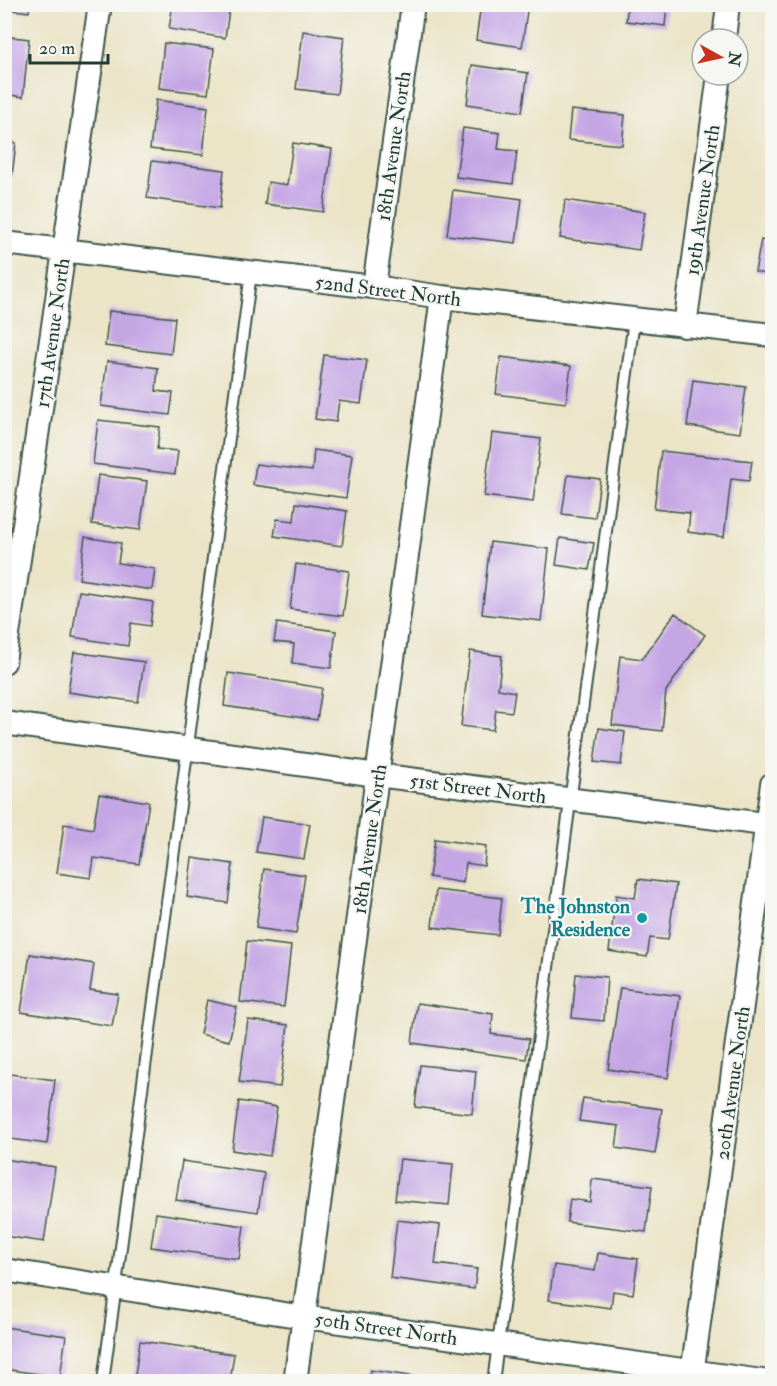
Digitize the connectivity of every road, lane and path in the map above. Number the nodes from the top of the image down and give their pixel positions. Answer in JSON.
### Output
{"nodes":[{"id":1,"x":100,"y":4,"type":"edge"},
{"id":2,"x":413,"y":4,"type":"edge"},
{"id":3,"x":728,"y":4,"type":"edge"},
{"id":4,"x":725,"y":27,"type":"edge"},
{"id":5,"x":717,"y":87,"type":"edge"},
{"id":6,"x":4,"y":243,"type":"edge"},
{"id":7,"x":64,"y":251,"type":"junction"},
{"id":8,"x":251,"y":273,"type":"junction"},
{"id":9,"x":374,"y":287,"type":"junction"},
{"id":10,"x":442,"y":297,"type":"junction"},
{"id":11,"x":634,"y":320,"type":"junction"},
{"id":12,"x":685,"y":326,"type":"junction"},
{"id":13,"x":772,"y":335,"type":"edge"},
{"id":14,"x":4,"y":662,"type":"edge"},
{"id":15,"x":4,"y":723,"type":"edge"},
{"id":16,"x":187,"y":749,"type":"junction"},
{"id":17,"x":377,"y":775,"type":"junction"},
{"id":18,"x":772,"y":784,"type":"edge"},
{"id":19,"x":570,"y":800,"type":"junction"},
{"id":20,"x":770,"y":825,"type":"edge"},
{"id":21,"x":4,"y":1270,"type":"edge"},
{"id":22,"x":115,"y":1287,"type":"junction"},
{"id":23,"x":304,"y":1317,"type":"junction"},
{"id":24,"x":498,"y":1344,"type":"junction"},
{"id":25,"x":692,"y":1376,"type":"edge"},
{"id":26,"x":103,"y":1382,"type":"edge"},
{"id":27,"x":295,"y":1382,"type":"edge"},
{"id":28,"x":493,"y":1382,"type":"edge"},
{"id":29,"x":769,"y":1382,"type":"edge"}],
"edges":[{"from":1,"to":7,"type":"street","name":"17th Avenue North"},
{"from":2,"to":9,"type":"street","name":"18th Avenue North"},
{"from":3,"to":4,"type":"street"},
{"from":5,"to":12,"type":"street","name":"19th Avenue North"},
{"from":6,"to":7,"type":"street","name":"52nd Street North"},
{"from":7,"to":8,"type":"street","name":"52nd Street North"},
{"from":7,"to":14,"type":"street","name":"17th Avenue North"},
{"from":8,"to":9,"type":"street","name":"52nd Street North"},
{"from":8,"to":16,"type":"lane"},
{"from":9,"to":10,"type":"street","name":"52nd Street North"},
{"from":10,"to":11,"type":"street","name":"52nd Street North"},
{"from":10,"to":17,"type":"street","name":"18th Avenue North"},
{"from":11,"to":12,"type":"street","name":"52nd Street North"},
{"from":11,"to":19,"type":"lane"},
{"from":12,"to":13,"type":"street","name":"52nd Street North"},
{"from":15,"to":16,"type":"street","name":"51st Street North"},
{"from":16,"to":17,"type":"street","name":"51st Street North"},
{"from":16,"to":22,"type":"lane"},
{"from":17,"to":19,"type":"street","name":"51st Street North"},
{"from":17,"to":23,"type":"street","name":"18th Avenue North"},
{"from":18,"to":20,"type":"street","name":"20th Avenue North"},
{"from":19,"to":20,"type":"street","name":"51st Street North"},
{"from":19,"to":24,"type":"lane"},
{"from":20,"to":25,"type":"street","name":"20th Avenue North"},
{"from":21,"to":22,"type":"street","name":"50th Street North"},
{"from":22,"to":23,"type":"street","name":"50th Street North"},
{"from":22,"to":26,"type":"lane"},
{"from":23,"to":24,"type":"street","name":"50th Street North"},
{"from":23,"to":27,"type":"street","name":"18th Avenue North"},
{"from":24,"to":25,"type":"street","name":"50th Street North"},
{"from":24,"to":28,"type":"lane"},
{"from":25,"to":29,"type":"street","name":"50th Street North"}]}
